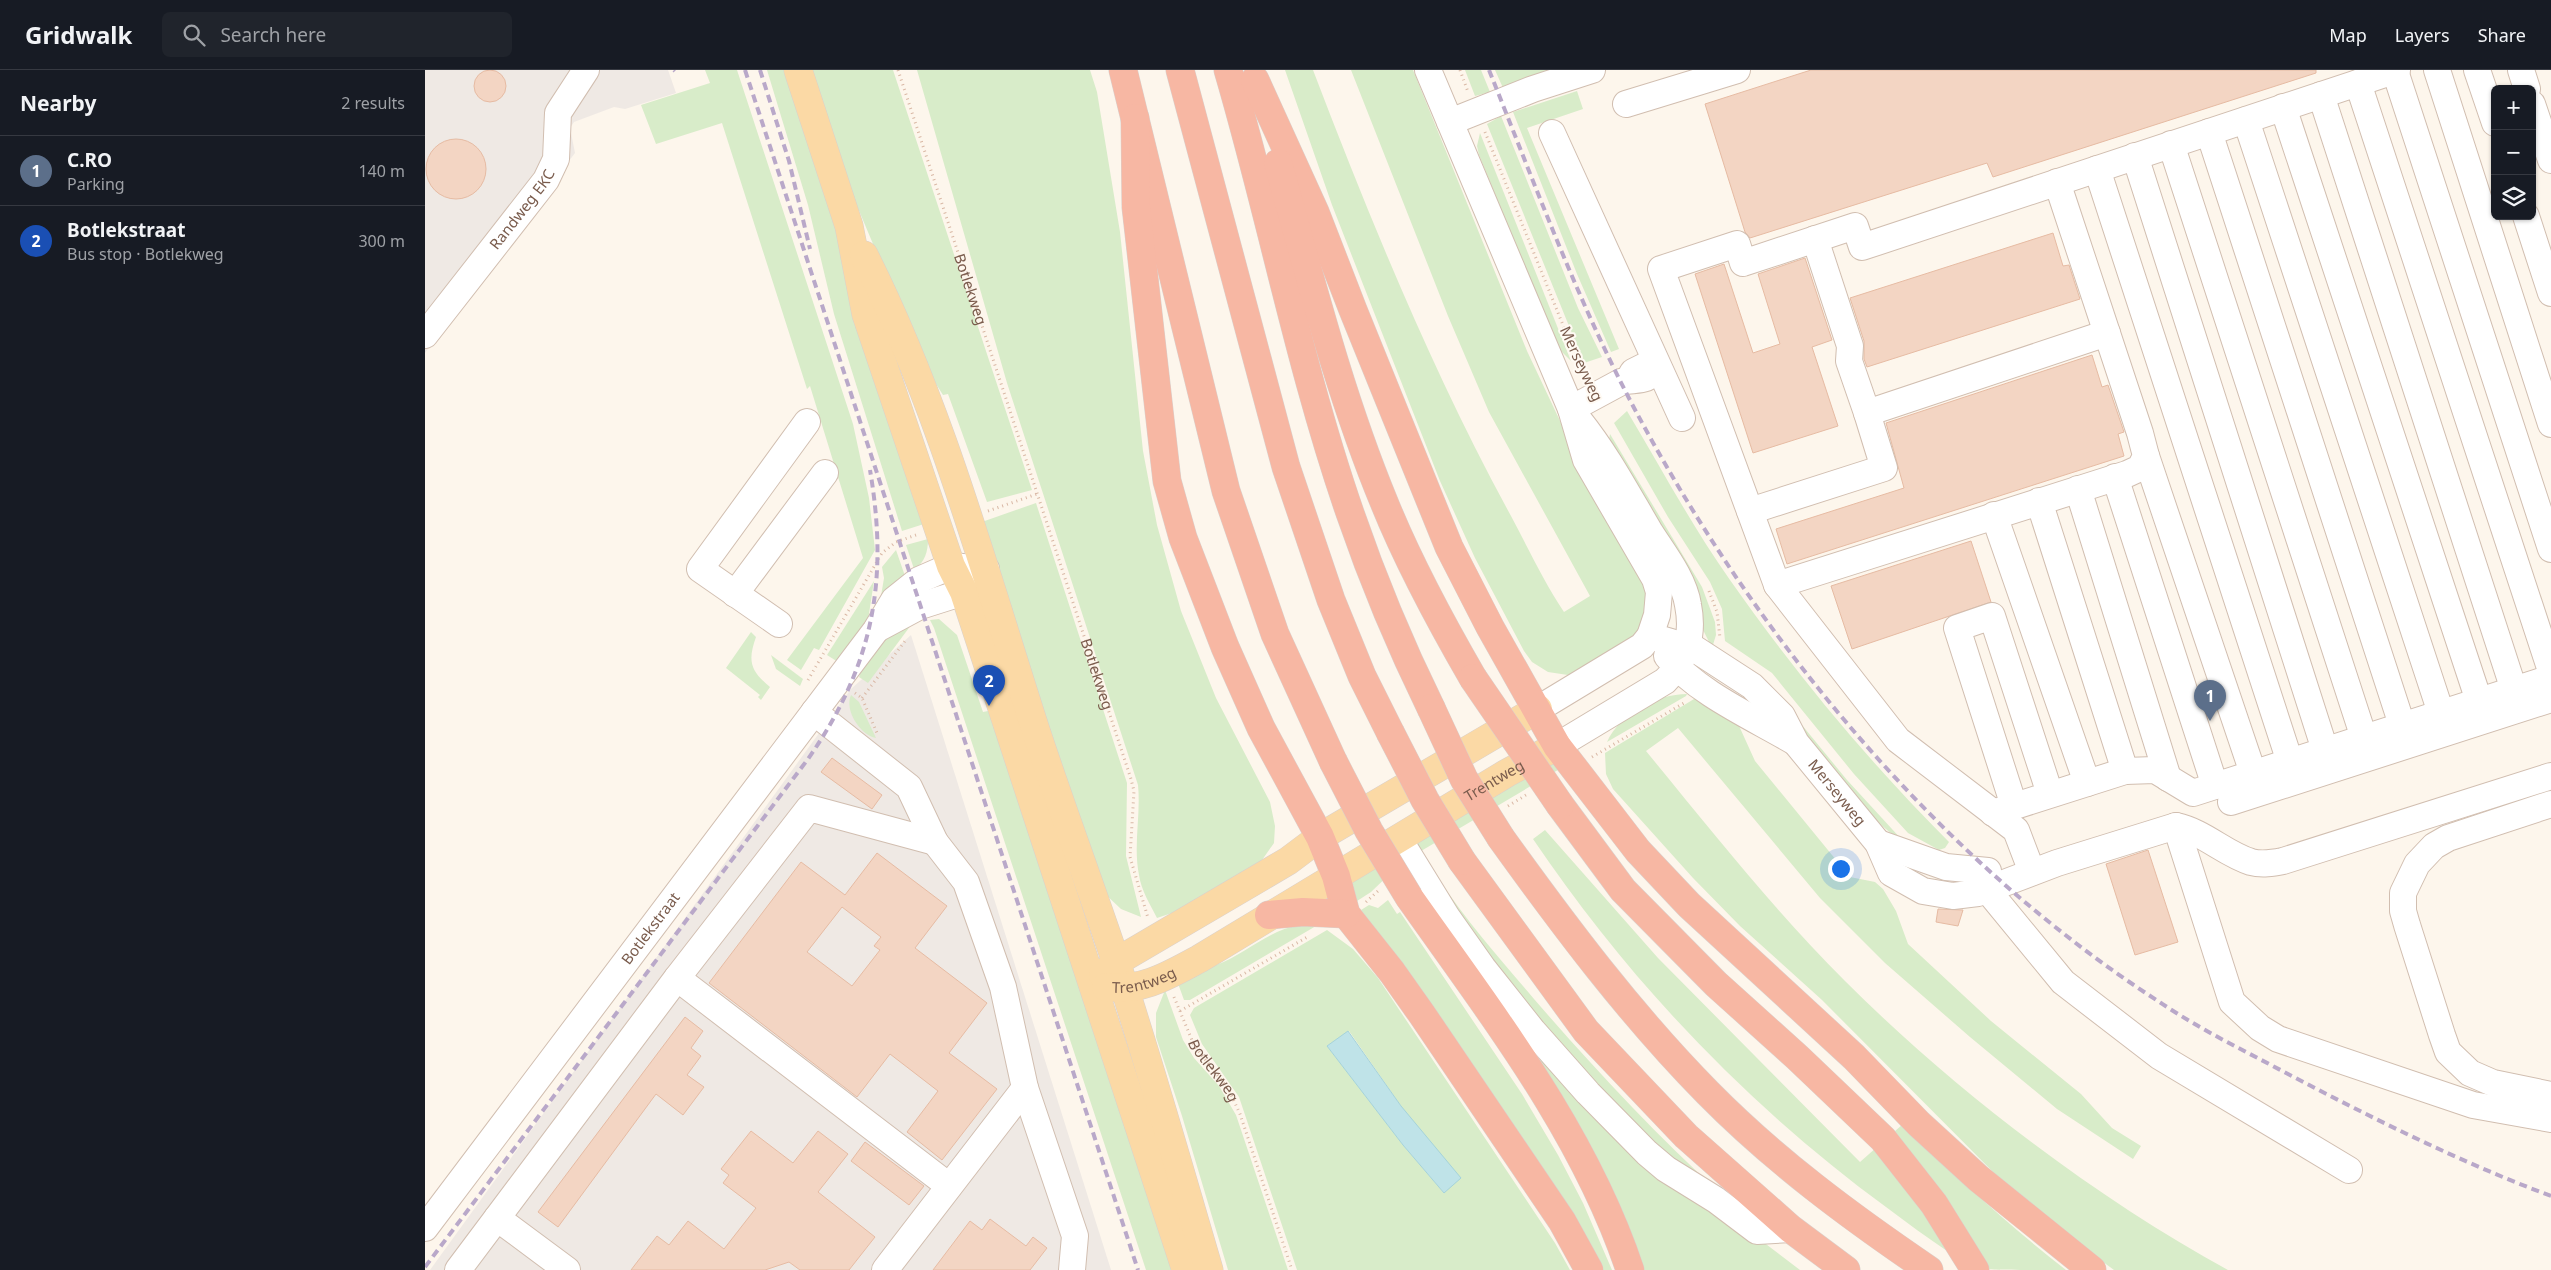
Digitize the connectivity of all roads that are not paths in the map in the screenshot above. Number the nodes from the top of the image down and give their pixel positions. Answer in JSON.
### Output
{"nodes":[{"id":1,"x":586,"y":70,"type":"edge"},
{"id":2,"x":798,"y":70,"type":"edge"},
{"id":3,"x":1123,"y":70,"type":"edge"},
{"id":4,"x":1181,"y":70,"type":"edge"},
{"id":5,"x":1227,"y":70,"type":"edge"},
{"id":6,"x":1428,"y":70,"type":"edge"},
{"id":7,"x":1592,"y":70,"type":"edge"},
{"id":8,"x":1737,"y":70,"type":"edge"},
{"id":9,"x":2396,"y":70,"type":"edge"},
{"id":10,"x":2437,"y":70,"type":"edge"},
{"id":11,"x":2477,"y":70,"type":"edge"},
{"id":12,"x":2521,"y":70,"type":"edge"},
{"id":13,"x":1254,"y":75,"type":"edge"},
{"id":14,"x":2358,"y":82,"type":"junction"},
{"id":15,"x":2526,"y":85,"type":"edge"},
{"id":16,"x":2321,"y":95,"type":"junction"},
{"id":17,"x":1626,"y":104,"type":"dead end"},
{"id":18,"x":2283,"y":107,"type":"junction"},
{"id":19,"x":2491,"y":110,"type":"edge"},
{"id":20,"x":2536,"y":116,"type":"edge"},
{"id":21,"x":1135,"y":118,"type":"junction"},
{"id":22,"x":2246,"y":120,"type":"junction"},
{"id":23,"x":1450,"y":122,"type":"junction"},
{"id":24,"x":2209,"y":132,"type":"junction"},
{"id":25,"x":1552,"y":133,"type":"dead end"},
{"id":26,"x":2171,"y":144,"type":"junction"},
{"id":27,"x":2135,"y":156,"type":"junction"},
{"id":28,"x":2551,"y":160,"type":"edge"},
{"id":29,"x":2097,"y":169,"type":"junction"},
{"id":30,"x":2057,"y":182,"type":"junction"},
{"id":31,"x":2527,"y":220,"type":"edge"},
{"id":32,"x":849,"y":226,"type":"junction"},
{"id":33,"x":1815,"y":239,"type":"junction"},
{"id":34,"x":2551,"y":293,"type":"edge"},
{"id":35,"x":2107,"y":333,"type":"junction"},
{"id":36,"x":425,"y":335,"type":"edge"},
{"id":37,"x":1657,"y":368,"type":"junction"},
{"id":38,"x":1571,"y":409,"type":"junction"},
{"id":39,"x":1867,"y":413,"type":"junction"},
{"id":40,"x":1682,"y":418,"type":"dead end"},
{"id":41,"x":807,"y":422,"type":"dead end"},
{"id":42,"x":2551,"y":424,"type":"edge"},
{"id":43,"x":2146,"y":456,"type":"junction"},
{"id":44,"x":825,"y":473,"type":"dead end"},
{"id":45,"x":2115,"y":478,"type":"junction"},
{"id":46,"x":2078,"y":489,"type":"junction"},
{"id":47,"x":2039,"y":501,"type":"junction"},
{"id":48,"x":1750,"y":511,"type":"junction"},
{"id":49,"x":1994,"y":515,"type":"junction"},
{"id":50,"x":2551,"y":549,"type":"edge"},
{"id":51,"x":951,"y":566,"type":"junction"},
{"id":52,"x":986,"y":569,"type":"junction"},
{"id":53,"x":1777,"y":585,"type":"junction"},
{"id":54,"x":964,"y":592,"type":"junction"},
{"id":55,"x":735,"y":594,"type":"junction"},
{"id":56,"x":779,"y":624,"type":"dead end"},
{"id":57,"x":876,"y":630,"type":"junction"},
{"id":58,"x":1650,"y":636,"type":"junction"},
{"id":59,"x":1682,"y":658,"type":"junction"},
{"id":60,"x":2551,"y":671,"type":"edge"},
{"id":61,"x":2551,"y":678,"type":"edge"},
{"id":62,"x":2514,"y":690,"type":"junction"},
{"id":63,"x":2551,"y":699,"type":"edge"},
{"id":64,"x":2479,"y":701,"type":"junction"},
{"id":65,"x":1538,"y":710,"type":"junction"},
{"id":66,"x":814,"y":712,"type":"junction"},
{"id":67,"x":2441,"y":713,"type":"junction"},
{"id":68,"x":2402,"y":726,"type":"junction"},
{"id":69,"x":2364,"y":738,"type":"junction"},
{"id":70,"x":1557,"y":746,"type":"junction"},
{"id":71,"x":2325,"y":750,"type":"junction"},
{"id":72,"x":2290,"y":762,"type":"junction"},
{"id":73,"x":2125,"y":771,"type":"junction"},
{"id":74,"x":2253,"y":773,"type":"junction"},
{"id":75,"x":2551,"y":776,"type":"edge"},
{"id":76,"x":2168,"y":778,"type":"junction"},
{"id":77,"x":2087,"y":783,"type":"junction"},
{"id":78,"x":2050,"y":794,"type":"junction"},
{"id":79,"x":2223,"y":794,"type":"junction"},
{"id":80,"x":2551,"y":804,"type":"edge"},
{"id":81,"x":2004,"y":809,"type":"junction"},
{"id":82,"x":2176,"y":826,"type":"junction"},
{"id":83,"x":1320,"y":837,"type":"junction"},
{"id":84,"x":1399,"y":839,"type":"junction"},
{"id":85,"x":935,"y":842,"type":"junction"},
{"id":86,"x":1878,"y":843,"type":"junction"},
{"id":87,"x":2031,"y":870,"type":"junction"},
{"id":88,"x":1336,"y":876,"type":"junction"},
{"id":89,"x":1968,"y":876,"type":"junction"},
{"id":90,"x":1346,"y":914,"type":"junction"},
{"id":91,"x":1269,"y":915,"type":"junction"},
{"id":92,"x":1116,"y":962,"type":"junction"},
{"id":93,"x":677,"y":978,"type":"junction"},
{"id":94,"x":1093,"y":984,"type":"junction"},
{"id":95,"x":1125,"y":989,"type":"junction"},
{"id":96,"x":1025,"y":1088,"type":"junction"},
{"id":97,"x":2551,"y":1095,"type":"edge"},
{"id":98,"x":2551,"y":1119,"type":"edge"},
{"id":99,"x":2349,"y":1170,"type":"dead end"},
{"id":100,"x":949,"y":1186,"type":"junction"},
{"id":101,"x":497,"y":1218,"type":"junction"},
{"id":102,"x":425,"y":1228,"type":"edge"},
{"id":103,"x":1791,"y":1229,"type":"junction"},
{"id":104,"x":458,"y":1270,"type":"edge"},
{"id":105,"x":567,"y":1270,"type":"edge"},
{"id":106,"x":885,"y":1270,"type":"edge"},
{"id":107,"x":1072,"y":1270,"type":"edge"},
{"id":108,"x":1186,"y":1270,"type":"edge"},
{"id":109,"x":1209,"y":1270,"type":"edge"},
{"id":110,"x":1589,"y":1270,"type":"edge"},
{"id":111,"x":1630,"y":1270,"type":"edge"},
{"id":112,"x":1846,"y":1270,"type":"edge"},
{"id":113,"x":1929,"y":1270,"type":"edge"},
{"id":114,"x":1975,"y":1270,"type":"edge"},
{"id":115,"x":2091,"y":1270,"type":"edge"}],
"edges":[{"from":1,"to":36,"type":"street","name":"Randweg EKC"},
{"from":2,"to":32,"type":"main road"},
{"from":3,"to":21,"type":"highway"},
{"from":4,"to":103,"type":"highway","bridge":true},
{"from":5,"to":113,"type":"highway","bridge":true},
{"from":6,"to":23,"type":"street","name":"Merseyweg"},
{"from":7,"to":23,"type":"street"},
{"from":8,"to":17,"type":"street"},
{"from":9,"to":14,"type":"street"},
{"from":9,"to":50,"type":"street"},
{"from":10,"to":42,"type":"street"},
{"from":11,"to":19,"type":"street"},
{"from":12,"to":15,"type":"street"},
{"from":13,"to":65,"type":"highway"},
{"from":13,"to":114,"type":"highway","bridge":true},
{"from":14,"to":16,"type":"street"},
{"from":14,"to":60,"type":"street"},
{"from":16,"to":18,"type":"street"},
{"from":16,"to":62,"type":"street"},
{"from":18,"to":22,"type":"street"},
{"from":18,"to":64,"type":"street"},
{"from":20,"to":28,"type":"street"},
{"from":21,"to":83,"type":"highway"},
{"from":21,"to":111,"type":"highway","bridge":true},
{"from":22,"to":24,"type":"street"},
{"from":22,"to":67,"type":"street"},
{"from":23,"to":38,"type":"street","name":"Merseyweg"},
{"from":24,"to":26,"type":"street"},
{"from":24,"to":68,"type":"street"},
{"from":25,"to":37,"type":"street"},
{"from":26,"to":27,"type":"street"},
{"from":26,"to":69,"type":"street"},
{"from":27,"to":29,"type":"street"},
{"from":27,"to":71,"type":"street"},
{"from":29,"to":30,"type":"street"},
{"from":29,"to":72,"type":"street"},
{"from":30,"to":33,"type":"street"},
{"from":30,"to":35,"type":"street"},
{"from":31,"to":34,"type":"street"},
{"from":32,"to":51,"type":"main road"},
{"from":32,"to":52,"type":"main road"},
{"from":33,"to":39,"type":"street"},
{"from":33,"to":48,"type":"street"},
{"from":35,"to":39,"type":"street"},
{"from":35,"to":43,"type":"street"},
{"from":37,"to":38,"type":"street"},
{"from":37,"to":40,"type":"street"},
{"from":38,"to":58,"type":"street","name":"Merseyweg"},
{"from":38,"to":59,"type":"street","name":"Merseyweg"},
{"from":39,"to":48,"type":"street"},
{"from":41,"to":55,"type":"street"},
{"from":43,"to":45,"type":"street"},
{"from":43,"to":74,"type":"street"},
{"from":44,"to":55,"type":"street"},
{"from":45,"to":46,"type":"street"},
{"from":45,"to":79,"type":"street"},
{"from":46,"to":47,"type":"street"},
{"from":46,"to":76,"type":"street"},
{"from":47,"to":49,"type":"street"},
{"from":47,"to":73,"type":"street"},
{"from":48,"to":53,"type":"street"},
{"from":49,"to":53,"type":"street"},
{"from":49,"to":77,"type":"street"},
{"from":51,"to":52,"type":"street","name":"Botlekstraat"},
{"from":51,"to":54,"type":"main road"},
{"from":51,"to":57,"type":"street","name":"Botlekstraat"},
{"from":52,"to":54,"type":"street","name":"Botlekstraat"},
{"from":52,"to":92,"type":"main road"},
{"from":53,"to":81,"type":"street"},
{"from":54,"to":57,"type":"street","name":"Botlekstraat"},
{"from":54,"to":94,"type":"main road"},
{"from":55,"to":56,"type":"street"},
{"from":57,"to":66,"type":"street","name":"Botlekstraat"},
{"from":58,"to":59,"type":"street","name":"Merseyweg"},
{"from":58,"to":65,"type":"street","name":"Trentweg"},
{"from":59,"to":70,"type":"street","name":"Trentweg"},
{"from":59,"to":86,"type":"street","name":"Merseyweg"},
{"from":61,"to":62,"type":"street"},
{"from":62,"to":64,"type":"street"},
{"from":63,"to":79,"type":"street"},
{"from":64,"to":67,"type":"street"},
{"from":65,"to":70,"type":"highway"},
{"from":65,"to":83,"type":"main road","name":"Trentweg"},
{"from":66,"to":85,"type":"street"},
{"from":66,"to":102,"type":"street","name":"Botlekstraat"},
{"from":67,"to":68,"type":"street"},
{"from":68,"to":69,"type":"street"},
{"from":69,"to":71,"type":"street"},
{"from":70,"to":84,"type":"main road","name":"Trentweg"},
{"from":70,"to":115,"type":"highway"},
{"from":71,"to":72,"type":"street"},
{"from":72,"to":74,"type":"street"},
{"from":73,"to":76,"type":"street"},
{"from":73,"to":77,"type":"street"},
{"from":74,"to":79,"type":"street"},
{"from":75,"to":82,"type":"street"},
{"from":76,"to":79,"type":"street"},
{"from":77,"to":78,"type":"street"},
{"from":78,"to":81,"type":"street"},
{"from":78,"to":81,"type":"street"},
{"from":80,"to":97,"type":"street"},
{"from":81,"to":87,"type":"street"},
{"from":82,"to":87,"type":"street"},
{"from":82,"to":98,"type":"street"},
{"from":83,"to":88,"type":"highway"},
{"from":83,"to":92,"type":"main road","name":"Trentweg"},
{"from":84,"to":88,"type":"main road","name":"Trentweg"},
{"from":84,"to":103,"type":"street"},
{"from":85,"to":93,"type":"street"},
{"from":85,"to":96,"type":"street"},
{"from":86,"to":89,"type":"street"},
{"from":86,"to":89,"type":"street","name":"Merseyweg"},
{"from":87,"to":89,"type":"street"},
{"from":88,"to":90,"type":"highway"},
{"from":88,"to":91,"type":"main road","name":"Trentweg"},
{"from":89,"to":99,"type":"street"},
{"from":90,"to":91,"type":"highway"},
{"from":90,"to":110,"type":"highway"},
{"from":91,"to":95,"type":"main road","name":"Trentweg"},
{"from":92,"to":94,"type":"main road","name":"Trentweg"},
{"from":92,"to":95,"type":"main road"},
{"from":93,"to":100,"type":"street"},
{"from":93,"to":101,"type":"street"},
{"from":94,"to":95,"type":"main road","name":"Trentweg"},
{"from":94,"to":108,"type":"main road"},
{"from":95,"to":109,"type":"main road"},
{"from":96,"to":100,"type":"street"},
{"from":96,"to":107,"type":"street"},
{"from":100,"to":106,"type":"street"},
{"from":101,"to":104,"type":"street"},
{"from":101,"to":105,"type":"street"},
{"from":103,"to":112,"type":"highway"}]}
